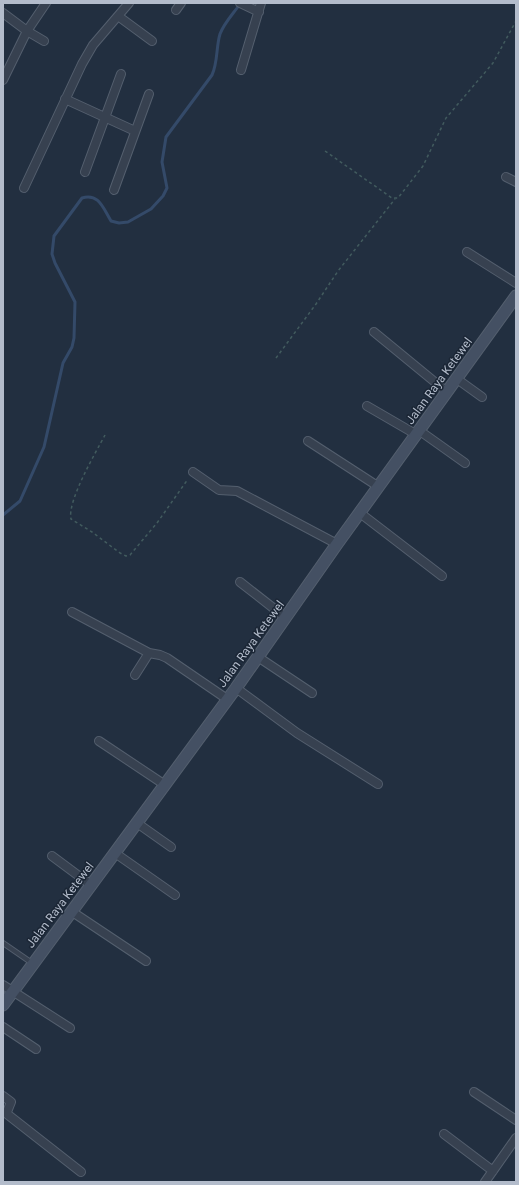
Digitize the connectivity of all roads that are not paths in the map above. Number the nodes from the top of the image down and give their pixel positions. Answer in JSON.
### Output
{"nodes":[{"id":1,"x":46,"y":3,"type":"edge"},
{"id":2,"x":130,"y":3,"type":"edge"},
{"id":3,"x":181,"y":3,"type":"edge"},
{"id":4,"x":261,"y":3,"type":"edge"},
{"id":5,"x":244,"y":5,"type":"edge"},
{"id":6,"x":176,"y":10,"type":"dead end"},
{"id":7,"x":259,"y":12,"type":"junction"},
{"id":8,"x":3,"y":13,"type":"edge"},
{"id":9,"x":118,"y":16,"type":"junction"},
{"id":10,"x":27,"y":31,"type":"junction"},
{"id":11,"x":44,"y":41,"type":"dead end"},
{"id":12,"x":152,"y":41,"type":"dead end"},
{"id":13,"x":241,"y":70,"type":"dead end"},
{"id":14,"x":121,"y":74,"type":"dead end"},
{"id":15,"x":3,"y":80,"type":"edge"},
{"id":16,"x":149,"y":94,"type":"dead end"},
{"id":17,"x":65,"y":99,"type":"junction"},
{"id":18,"x":105,"y":117,"type":"junction"},
{"id":19,"x":135,"y":131,"type":"junction"},
{"id":20,"x":85,"y":172,"type":"dead end"},
{"id":21,"x":506,"y":176,"type":"dead end"},
{"id":22,"x":516,"y":182,"type":"edge"},
{"id":23,"x":24,"y":188,"type":"dead end"},
{"id":24,"x":114,"y":190,"type":"dead end"},
{"id":25,"x":467,"y":252,"type":"dead end"},
{"id":26,"x":516,"y":283,"type":"edge"},
{"id":27,"x":516,"y":296,"type":"edge"},
{"id":28,"x":374,"y":332,"type":"dead end"},
{"id":29,"x":457,"y":379,"type":"junction"},
{"id":30,"x":447,"y":392,"type":"junction"},
{"id":31,"x":482,"y":397,"type":"dead end"},
{"id":32,"x":367,"y":406,"type":"dead end"},
{"id":33,"x":418,"y":433,"type":"junction"},
{"id":34,"x":308,"y":441,"type":"dead end"},
{"id":35,"x":465,"y":463,"type":"dead end"},
{"id":36,"x":193,"y":472,"type":"road end"},
{"id":37,"x":379,"y":487,"type":"junction"},
{"id":38,"x":360,"y":513,"type":"junction"},
{"id":39,"x":337,"y":544,"type":"junction"},
{"id":40,"x":442,"y":576,"type":"dead end"},
{"id":41,"x":240,"y":582,"type":"dead end"},
{"id":42,"x":72,"y":612,"type":"dead end"},
{"id":43,"x":286,"y":618,"type":"junction"},
{"id":44,"x":149,"y":653,"type":"junction"},
{"id":45,"x":258,"y":657,"type":"junction"},
{"id":46,"x":135,"y":675,"type":"dead end"},
{"id":47,"x":236,"y":688,"type":"junction"},
{"id":48,"x":312,"y":693,"type":"dead end"},
{"id":49,"x":227,"y":699,"type":"junction"},
{"id":50,"x":99,"y":741,"type":"dead end"},
{"id":51,"x":378,"y":784,"type":"dead end"},
{"id":52,"x":165,"y":785,"type":"junction"},
{"id":53,"x":137,"y":823,"type":"junction"},
{"id":54,"x":171,"y":847,"type":"dead end"},
{"id":55,"x":115,"y":853,"type":"junction"},
{"id":56,"x":52,"y":856,"type":"dead end"},
{"id":57,"x":91,"y":885,"type":"junction"},
{"id":58,"x":175,"y":895,"type":"dead end"},
{"id":59,"x":71,"y":911,"type":"junction"},
{"id":60,"x":3,"y":943,"type":"edge"},
{"id":61,"x":146,"y":961,"type":"dead end"},
{"id":62,"x":33,"y":964,"type":"junction"},
{"id":63,"x":3,"y":985,"type":"edge"},
{"id":64,"x":13,"y":991,"type":"junction"},
{"id":65,"x":3,"y":1005,"type":"edge"},
{"id":66,"x":3,"y":1027,"type":"edge"},
{"id":67,"x":70,"y":1028,"type":"dead end"},
{"id":68,"x":36,"y":1049,"type":"dead end"},
{"id":69,"x":474,"y":1092,"type":"dead end"},
{"id":70,"x":3,"y":1096,"type":"edge"},
{"id":71,"x":516,"y":1120,"type":"edge"},
{"id":72,"x":444,"y":1134,"type":"dead end"},
{"id":73,"x":516,"y":1138,"type":"edge"},
{"id":74,"x":493,"y":1171,"type":"junction"},
{"id":75,"x":81,"y":1172,"type":"dead end"},
{"id":76,"x":486,"y":1182,"type":"edge"}],
"edges":[{"from":1,"to":10,"type":"street"},
{"from":2,"to":9,"type":"street"},
{"from":3,"to":6,"type":"street"},
{"from":4,"to":7,"type":"street"},
{"from":5,"to":7,"type":"street"},
{"from":7,"to":13,"type":"street"},
{"from":8,"to":10,"type":"street"},
{"from":9,"to":12,"type":"street"},
{"from":9,"to":17,"type":"street"},
{"from":10,"to":11,"type":"street"},
{"from":10,"to":15,"type":"street"},
{"from":14,"to":18,"type":"street"},
{"from":16,"to":19,"type":"street"},
{"from":17,"to":18,"type":"street"},
{"from":17,"to":23,"type":"street"},
{"from":18,"to":19,"type":"street"},
{"from":18,"to":20,"type":"street"},
{"from":19,"to":24,"type":"street"},
{"from":21,"to":22,"type":"street"},
{"from":25,"to":26,"type":"street"},
{"from":27,"to":29,"type":"main road","name":"Jalan Raya Ketewel"},
{"from":28,"to":30,"type":"street"},
{"from":29,"to":30,"type":"main road","name":"Jalan Raya Ketewel"},
{"from":29,"to":31,"type":"street"},
{"from":30,"to":33,"type":"main road","name":"Jalan Raya Ketewel"},
{"from":32,"to":33,"type":"street"},
{"from":33,"to":35,"type":"street"},
{"from":33,"to":37,"type":"main road","name":"Jalan Raya Ketewel"},
{"from":34,"to":37,"type":"street"},
{"from":36,"to":39,"type":"street"},
{"from":37,"to":38,"type":"main road","name":"Jalan Raya Ketewel"},
{"from":38,"to":39,"type":"main road","name":"Jalan Raya Ketewel"},
{"from":38,"to":40,"type":"street"},
{"from":39,"to":43,"type":"main road","name":"Jalan Raya Ketewel"},
{"from":41,"to":43,"type":"street"},
{"from":42,"to":44,"type":"street"},
{"from":43,"to":45,"type":"main road","name":"Jalan Raya Ketewel"},
{"from":44,"to":46,"type":"street"},
{"from":44,"to":49,"type":"street"},
{"from":45,"to":47,"type":"main road","name":"Jalan Raya Ketewel"},
{"from":45,"to":48,"type":"street"},
{"from":47,"to":49,"type":"main road","name":"Jalan Raya Ketewel"},
{"from":47,"to":51,"type":"street"},
{"from":49,"to":52,"type":"main road","name":"Jalan Raya Ketewel"},
{"from":50,"to":52,"type":"street"},
{"from":52,"to":53,"type":"main road","name":"Jalan Raya Ketewel"},
{"from":53,"to":54,"type":"street"},
{"from":53,"to":55,"type":"main road","name":"Jalan Raya Ketewel"},
{"from":55,"to":57,"type":"main road","name":"Jalan Raya Ketewel"},
{"from":55,"to":58,"type":"street"},
{"from":56,"to":57,"type":"street"},
{"from":57,"to":59,"type":"main road","name":"Jalan Raya Ketewel"},
{"from":59,"to":61,"type":"street"},
{"from":59,"to":62,"type":"main road","name":"Jalan Raya Ketewel"},
{"from":60,"to":62,"type":"lane"},
{"from":62,"to":64,"type":"main road","name":"Jalan Raya Ketewel"},
{"from":63,"to":64,"type":"street"},
{"from":64,"to":65,"type":"main road","name":"Jalan Raya Ketewel"},
{"from":64,"to":67,"type":"street"},
{"from":66,"to":68,"type":"street"},
{"from":69,"to":71,"type":"street"},
{"from":70,"to":75,"type":"street"},
{"from":72,"to":74,"type":"street"},
{"from":73,"to":74,"type":"street"},
{"from":74,"to":76,"type":"street"}]}
